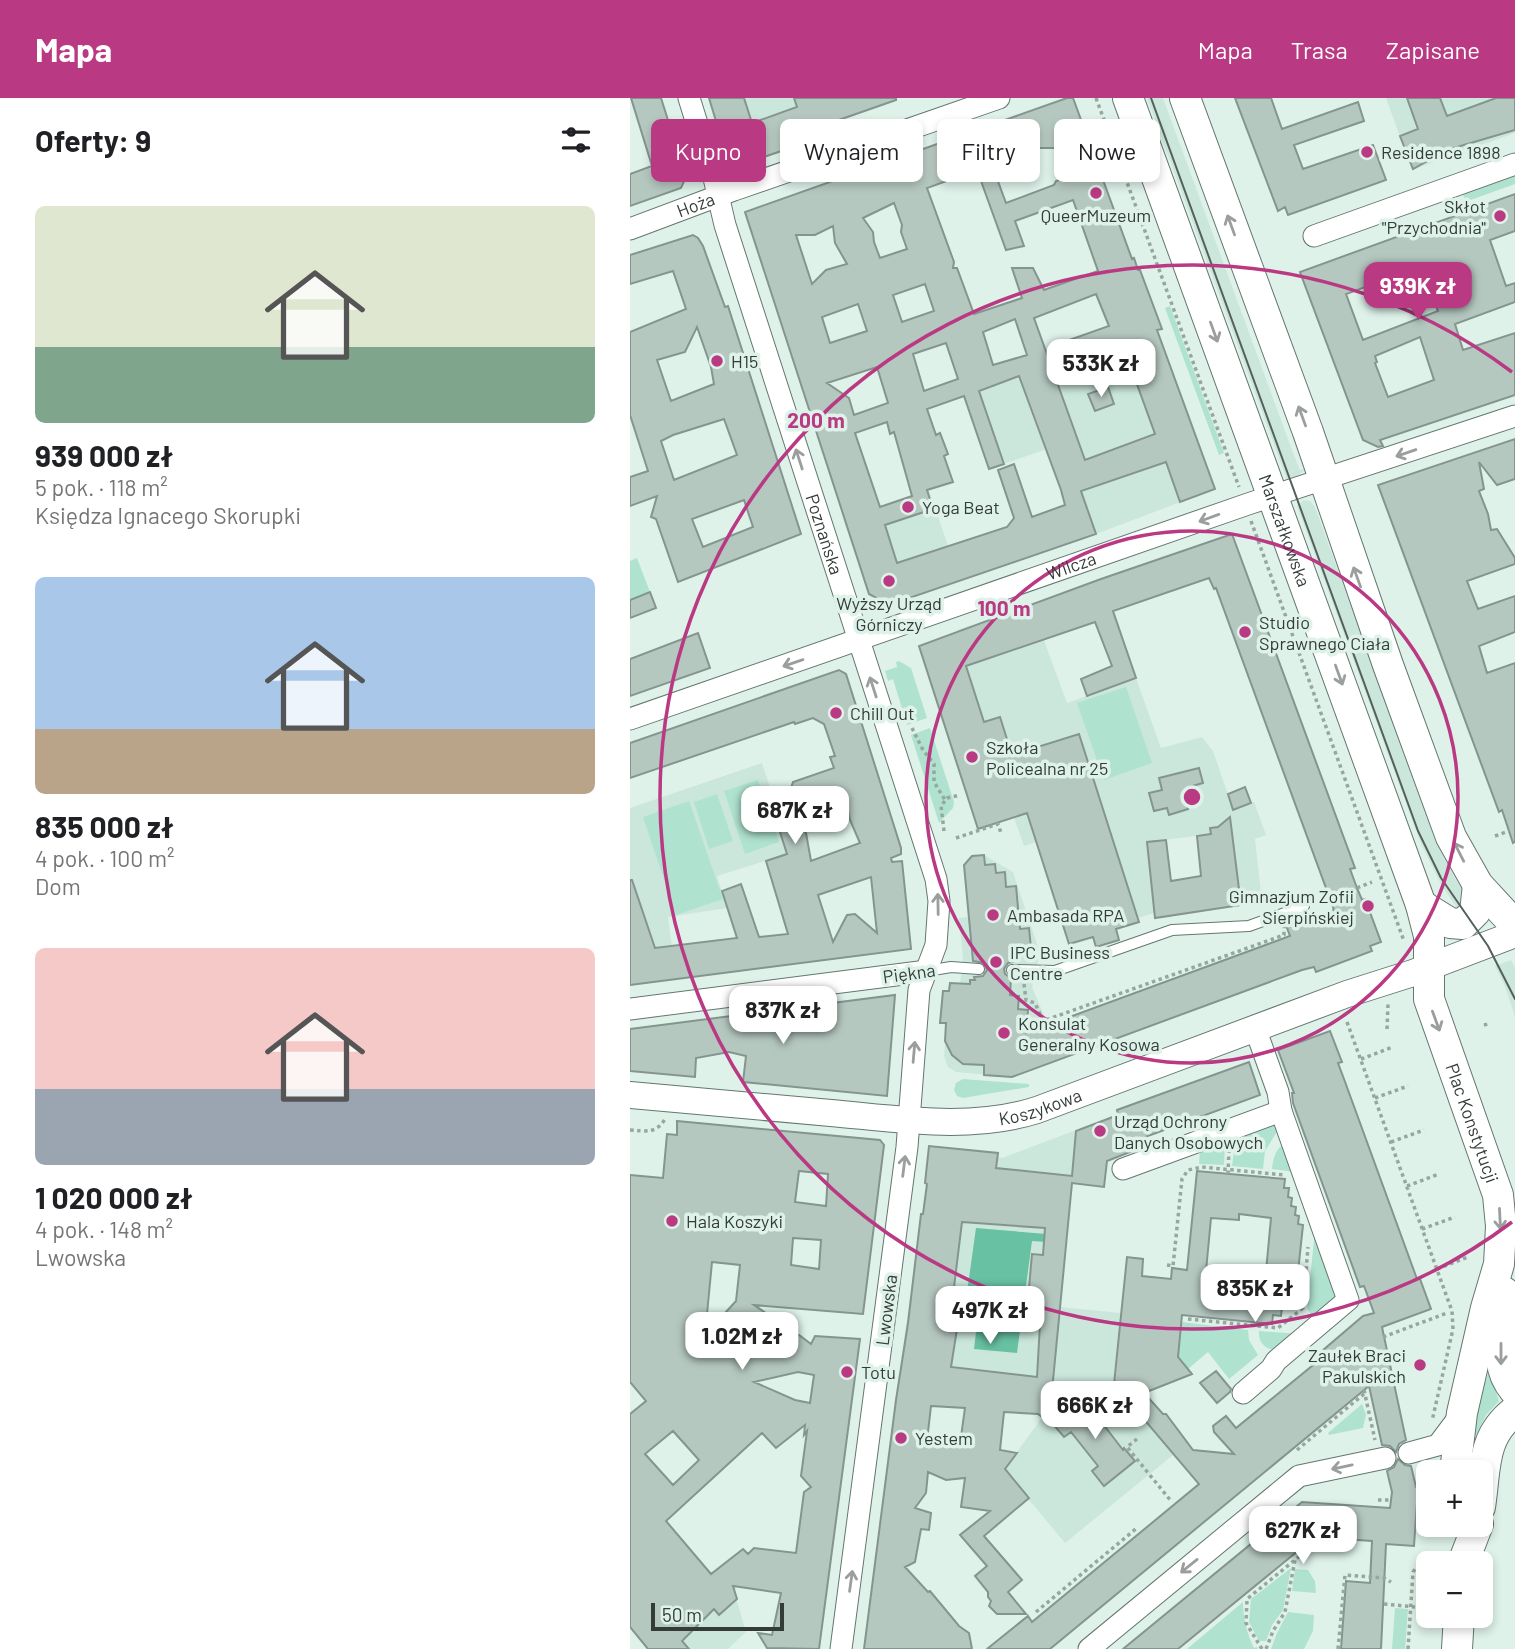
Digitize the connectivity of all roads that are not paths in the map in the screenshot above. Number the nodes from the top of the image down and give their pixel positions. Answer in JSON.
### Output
{"nodes":[{"id":1,"x":689,"y":98,"type":"edge"},
{"id":2,"x":999,"y":98,"type":"edge"},
{"id":3,"x":1128,"y":98,"type":"edge"},
{"id":4,"x":1185,"y":98,"type":"edge"},
{"id":5,"x":1515,"y":164,"type":"edge"},
{"id":6,"x":718,"y":196,"type":"junction"},
{"id":7,"x":630,"y":229,"type":"edge"},
{"id":8,"x":1314,"y":236,"type":"dead end"},
{"id":9,"x":1515,"y":416,"type":"edge"},
{"id":10,"x":1324,"y":480,"type":"junction"},
{"id":11,"x":1274,"y":496,"type":"junction"},
{"id":12,"x":858,"y":641,"type":"junction"},
{"id":13,"x":630,"y":719,"type":"edge"},
{"id":14,"x":1478,"y":885,"type":"junction"},
{"id":15,"x":1422,"y":905,"type":"junction"},
{"id":16,"x":1304,"y":906,"type":"dead end"},
{"id":17,"x":1515,"y":925,"type":"edge"},
{"id":18,"x":1515,"y":934,"type":"edge"},
{"id":19,"x":1429,"y":967,"type":"junction"},
{"id":20,"x":979,"y":969,"type":"dead end"},
{"id":21,"x":1012,"y":970,"type":"dead end"},
{"id":22,"x":928,"y":971,"type":"junction"},
{"id":23,"x":630,"y":1009,"type":"edge"},
{"id":24,"x":1255,"y":1028,"type":"junction"},
{"id":25,"x":630,"y":1095,"type":"edge"},
{"id":26,"x":1282,"y":1111,"type":"junction"},
{"id":27,"x":909,"y":1120,"type":"junction"},
{"id":28,"x":1123,"y":1169,"type":"dead end"},
{"id":29,"x":1499,"y":1264,"type":"junction"},
{"id":30,"x":1515,"y":1391,"type":"edge"},
{"id":31,"x":1243,"y":1393,"type":"dead end"},
{"id":32,"x":1515,"y":1411,"type":"edge"},
{"id":33,"x":1462,"y":1413,"type":"junction"},
{"id":34,"x":1380,"y":1449,"type":"road end"},
{"id":35,"x":1409,"y":1453,"type":"dead end"},
{"id":36,"x":1456,"y":1460,"type":"edge"},
{"id":37,"x":1485,"y":1460,"type":"edge"},
{"id":38,"x":1458,"y":1628,"type":"edge"},
{"id":39,"x":841,"y":1649,"type":"edge"},
{"id":40,"x":1089,"y":1649,"type":"edge"},
{"id":41,"x":1457,"y":1649,"type":"edge"}],
"edges":[{"from":1,"to":6,"type":"street","name":"Poznańska"},
{"from":2,"to":6,"type":"street","name":"Hoża"},
{"from":3,"to":11,"type":"main road","name":"Marszałkowska","one_way":true},
{"from":10,"to":4,"type":"main road","one_way":true},
{"from":5,"to":8,"type":"street"},
{"from":6,"to":7,"type":"street","name":"Hoża"},
{"from":12,"to":6,"type":"street","name":"Poznańska","one_way":true},
{"from":9,"to":10,"type":"street","name":"Wilcza","one_way":true},
{"from":10,"to":11,"type":"street","name":"Wilcza"},
{"from":14,"to":10,"type":"main road","one_way":true},
{"from":11,"to":12,"type":"street","name":"Wilcza","one_way":true},
{"from":11,"to":15,"type":"main road","name":"Marszałkowska","one_way":true},
{"from":12,"to":13,"type":"street","name":"Wilcza","one_way":true},
{"from":22,"to":12,"type":"street","name":"Poznańska","one_way":true},
{"from":14,"to":15,"type":"main road"},
{"from":14,"to":17,"type":"main road"},
{"from":15,"to":19,"type":"main road","name":"Marszałkowska"},
{"from":16,"to":21,"type":"lane"},
{"from":18,"to":19,"type":"street"},
{"from":19,"to":24,"type":"street","name":"Koszykowa"},
{"from":19,"to":29,"type":"main road","name":"Plac Konstytucji","one_way":true},
{"from":20,"to":22,"type":"lane","name":"Piękna"},
{"from":22,"to":23,"type":"street","name":"Piękna"},
{"from":27,"to":22,"type":"street","name":"Lwowska","one_way":true},
{"from":24,"to":26,"type":"street"},
{"from":24,"to":27,"type":"street","name":"Koszykowa"},
{"from":25,"to":27,"type":"street","name":"Koszykowa"},
{"from":26,"to":28,"type":"street"},
{"from":26,"to":31,"type":"street"},
{"from":39,"to":27,"type":"street","name":"Lwowska","one_way":true},
{"from":29,"to":30,"type":"main road","one_way":true},
{"from":29,"to":33,"type":"main road","name":"Plac Konstytucji"},
{"from":32,"to":37,"type":"main road"},
{"from":33,"to":35,"type":"street"},
{"from":33,"to":36,"type":"main road","name":"Plac Konstytucji"},
{"from":34,"to":40,"type":"street","one_way":true},
{"from":38,"to":41,"type":"main road"}]}
